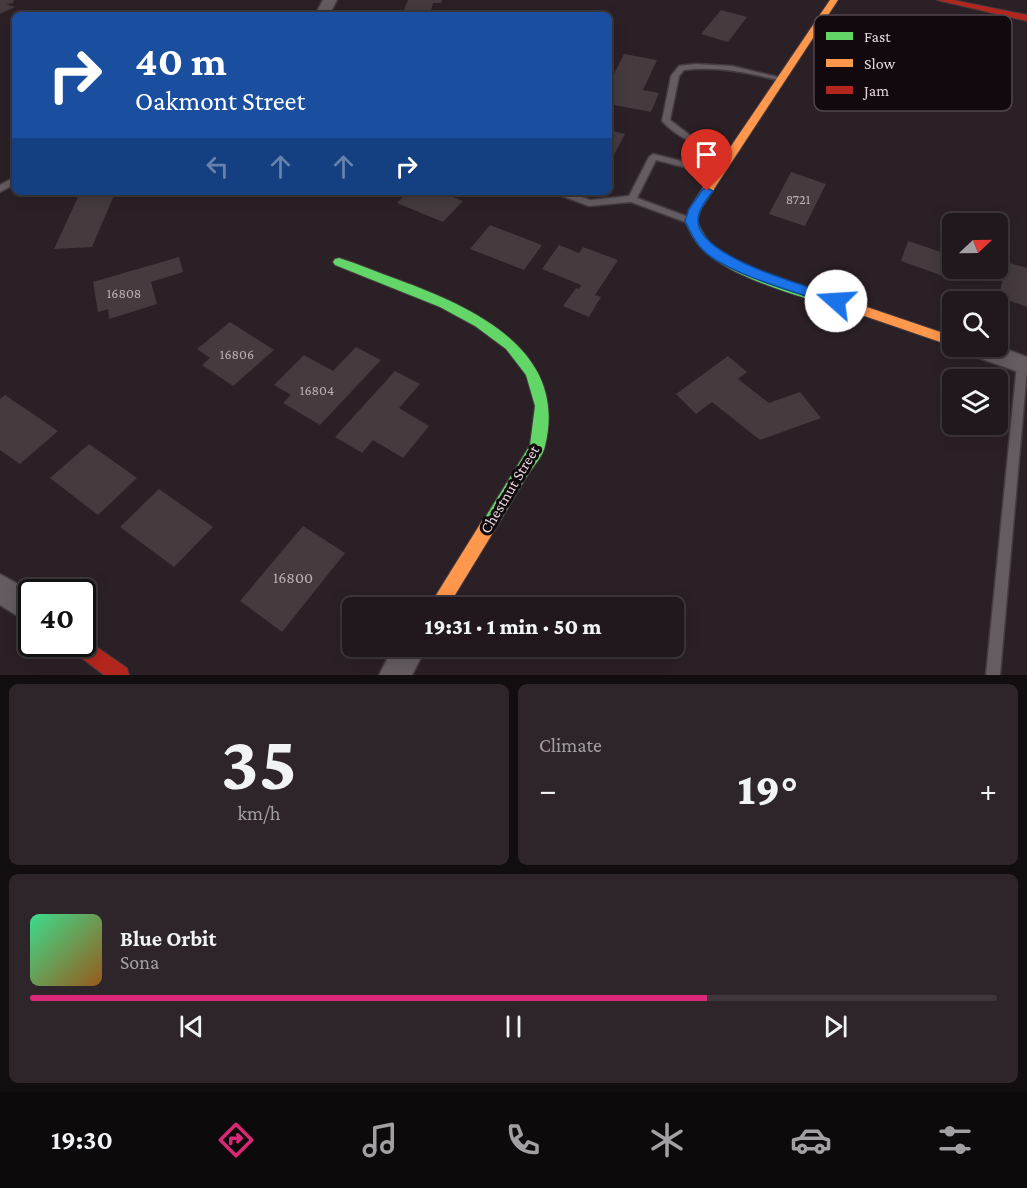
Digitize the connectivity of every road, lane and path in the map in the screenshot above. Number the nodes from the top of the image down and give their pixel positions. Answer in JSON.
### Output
{"nodes":[{"id":1,"x":834,"y":0,"type":"edge"},
{"id":2,"x":941,"y":0,"type":"edge"},
{"id":3,"x":824,"y":15,"type":"edge"},
{"id":4,"x":1027,"y":18,"type":"edge"},
{"id":5,"x":814,"y":30,"type":"edge"},
{"id":6,"x":782,"y":79,"type":"junction"},
{"id":7,"x":732,"y":154,"type":"junction"},
{"id":8,"x":719,"y":173,"type":"junction"},
{"id":9,"x":568,"y":195,"type":"edge"},
{"id":10,"x":632,"y":200,"type":"junction"},
{"id":11,"x":691,"y":221,"type":"junction"},
{"id":12,"x":339,"y":262,"type":"dead end"},
{"id":13,"x":942,"y":338,"type":"edge"},
{"id":14,"x":1001,"y":357,"type":"edge"},
{"id":15,"x":1024,"y":365,"type":"edge"},
{"id":16,"x":0,"y":588,"type":"edge"},
{"id":17,"x":444,"y":597,"type":"edge"},
{"id":18,"x":18,"y":600,"type":"edge"},
{"id":19,"x":95,"y":657,"type":"edge"},
{"id":20,"x":406,"y":657,"type":"edge"},
{"id":21,"x":120,"y":675,"type":"edge"},
{"id":22,"x":395,"y":675,"type":"edge"},
{"id":23,"x":993,"y":675,"type":"edge"}],
"edges":[{"from":1,"to":3,"type":"street"},
{"from":2,"to":4,"type":"street"},
{"from":5,"to":6,"type":"street"},
{"from":6,"to":7,"type":"street"},
{"from":6,"to":7,"type":"lane"},
{"from":7,"to":8,"type":"street"},
{"from":8,"to":10,"type":"lane"},
{"from":8,"to":11,"type":"street"},
{"from":9,"to":10,"type":"lane"},
{"from":10,"to":11,"type":"lane"},
{"from":11,"to":13,"type":"street"},
{"from":12,"to":17,"type":"street","name":"Chestnut Street"},
{"from":14,"to":15,"type":"street"},
{"from":15,"to":23,"type":"lane"},
{"from":16,"to":18,"type":"street"},
{"from":19,"to":21,"type":"street"},
{"from":20,"to":22,"type":"street"}]}
